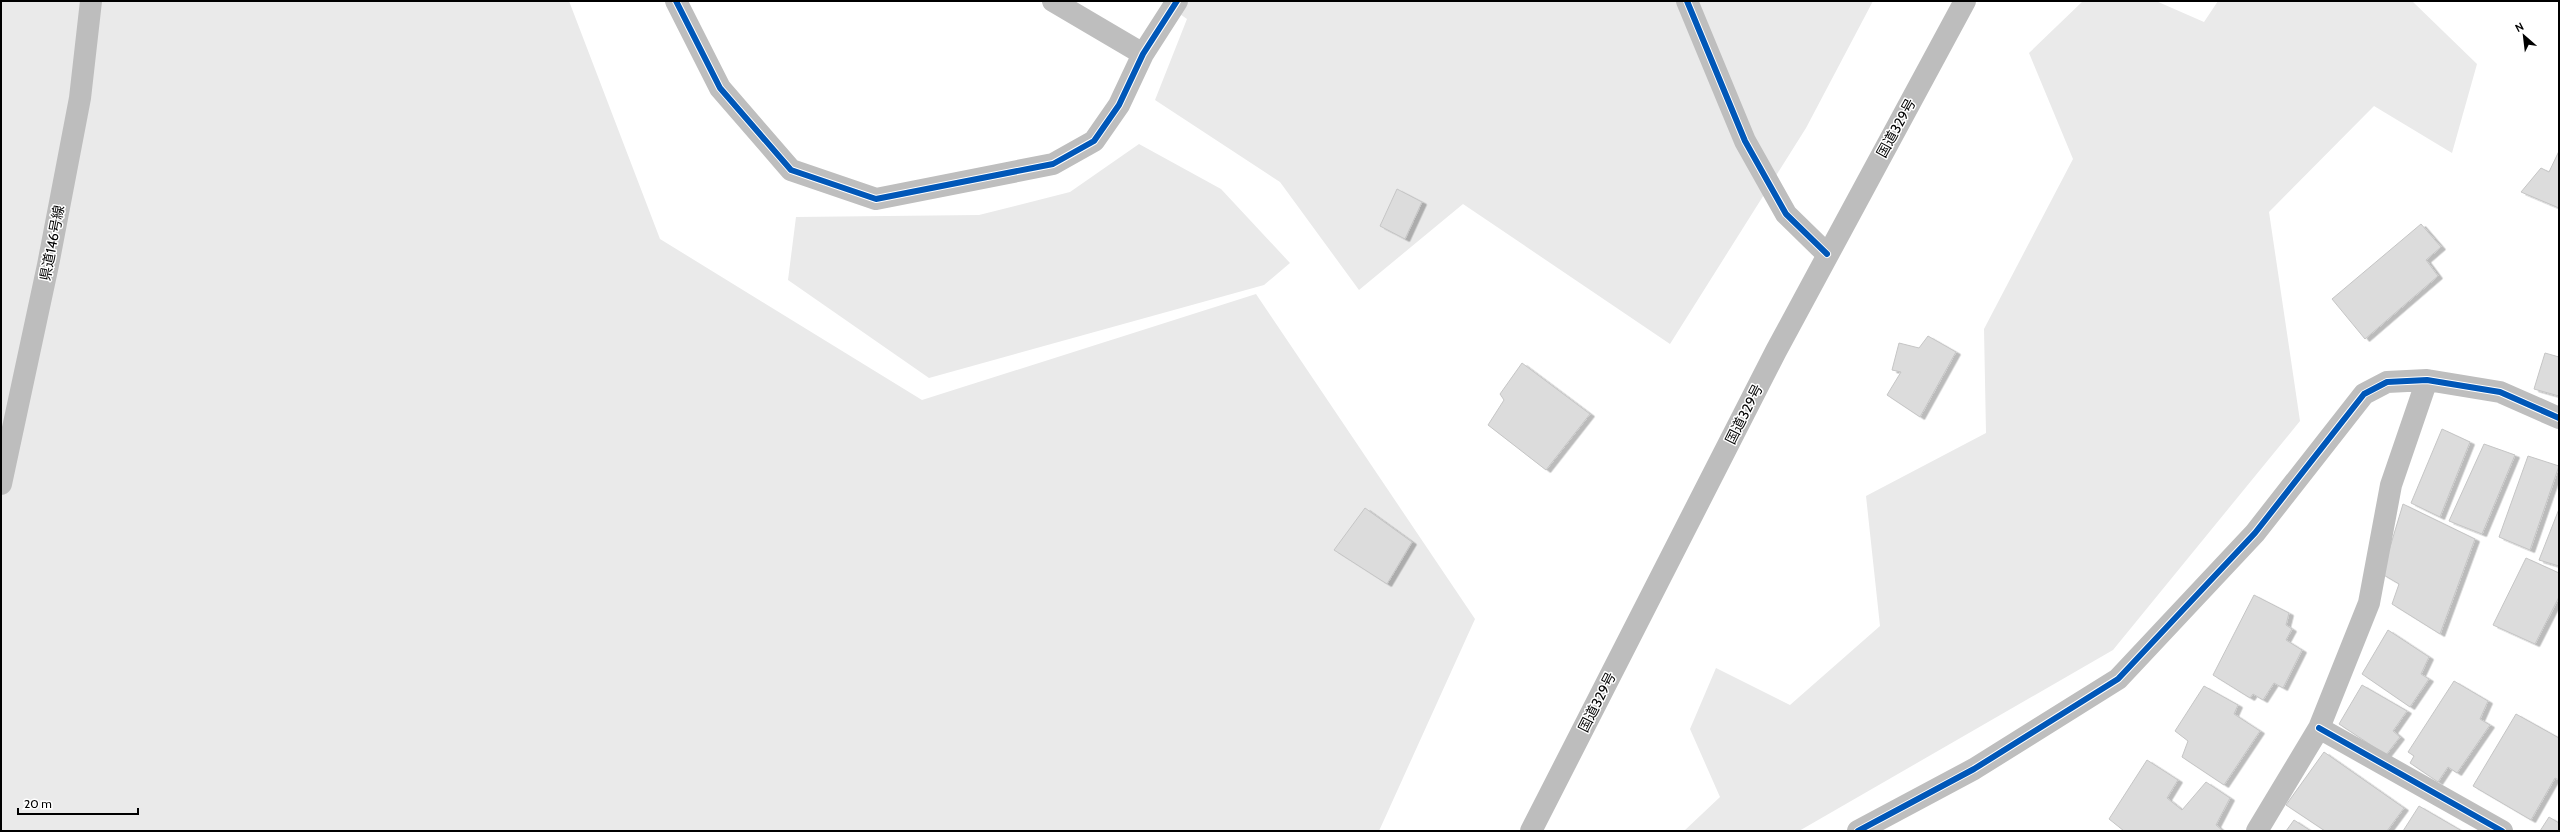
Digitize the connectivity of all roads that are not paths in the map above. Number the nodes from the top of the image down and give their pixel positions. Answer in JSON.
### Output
{"nodes":[{"id":1,"x":91,"y":1,"type":"edge"},
{"id":2,"x":676,"y":1,"type":"edge"},
{"id":3,"x":1053,"y":1,"type":"edge"},
{"id":4,"x":1177,"y":1,"type":"edge"},
{"id":5,"x":1687,"y":1,"type":"edge"},
{"id":6,"x":1965,"y":1,"type":"edge"},
{"id":7,"x":1143,"y":54,"type":"junction"},
{"id":8,"x":1827,"y":254,"type":"junction"},
{"id":9,"x":2427,"y":380,"type":"junction"},
{"id":10,"x":2559,"y":418,"type":"edge"},
{"id":11,"x":1,"y":484,"type":"edge"},
{"id":12,"x":2319,"y":728,"type":"junction"},
{"id":13,"x":1531,"y":831,"type":"edge"},
{"id":14,"x":1858,"y":831,"type":"edge"},
{"id":15,"x":2258,"y":831,"type":"edge"},
{"id":16,"x":2502,"y":831,"type":"edge"}],
"edges":[{"from":1,"to":11,"type":"main road","name":"県道146号線"},
{"from":2,"to":7,"type":"street"},
{"from":3,"to":7,"type":"street"},
{"from":4,"to":7,"type":"street"},
{"from":5,"to":8,"type":"street"},
{"from":6,"to":8,"type":"main road","name":"国道329号"},
{"from":8,"to":13,"type":"main road","name":"国道329号"},
{"from":9,"to":10,"type":"street"},
{"from":9,"to":12,"type":"street"},
{"from":9,"to":14,"type":"street"},
{"from":12,"to":15,"type":"street"},
{"from":12,"to":16,"type":"street"}]}
